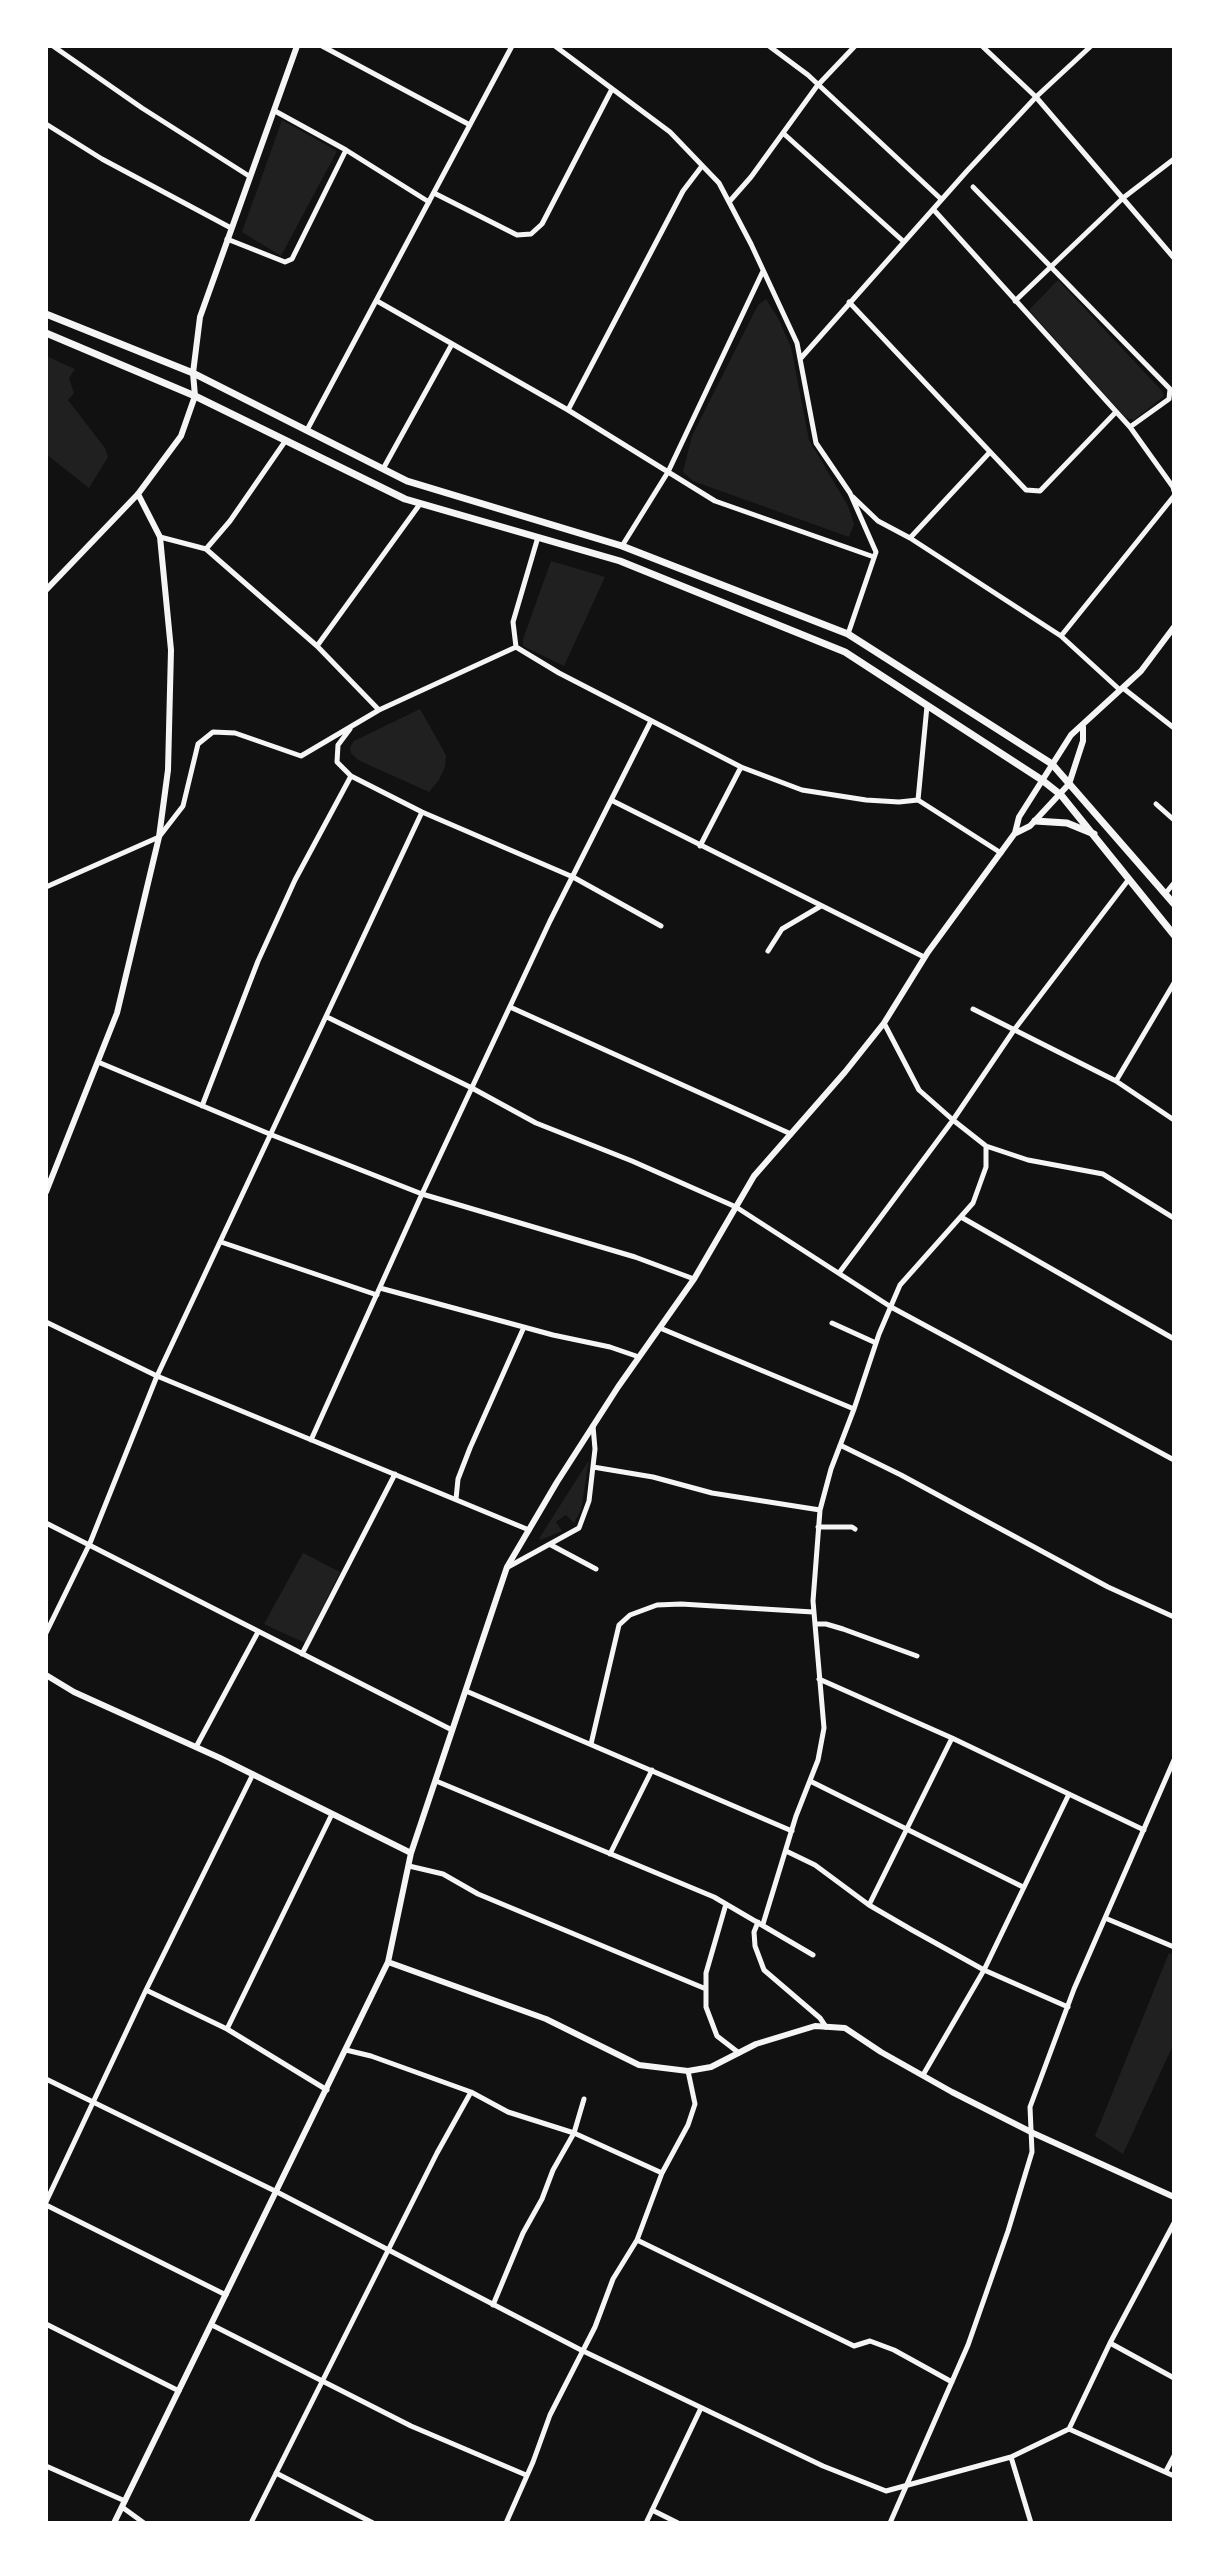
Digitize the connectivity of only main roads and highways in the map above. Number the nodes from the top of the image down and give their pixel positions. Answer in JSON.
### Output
{"nodes":[{"id":1,"x":46,"y":314,"type":"edge"},
{"id":2,"x":46,"y":333,"type":"edge"},
{"id":3,"x":1035,"y":821,"type":"road end"},
{"id":4,"x":1095,"y":834,"type":"junction"},
{"id":5,"x":1174,"y":904,"type":"edge"},
{"id":6,"x":1174,"y":935,"type":"edge"}],
"edges":[{"from":1,"to":5,"type":"main road"},
{"from":2,"to":4,"type":"main road"},
{"from":3,"to":4,"type":"main road"},
{"from":4,"to":6,"type":"main road"}]}
